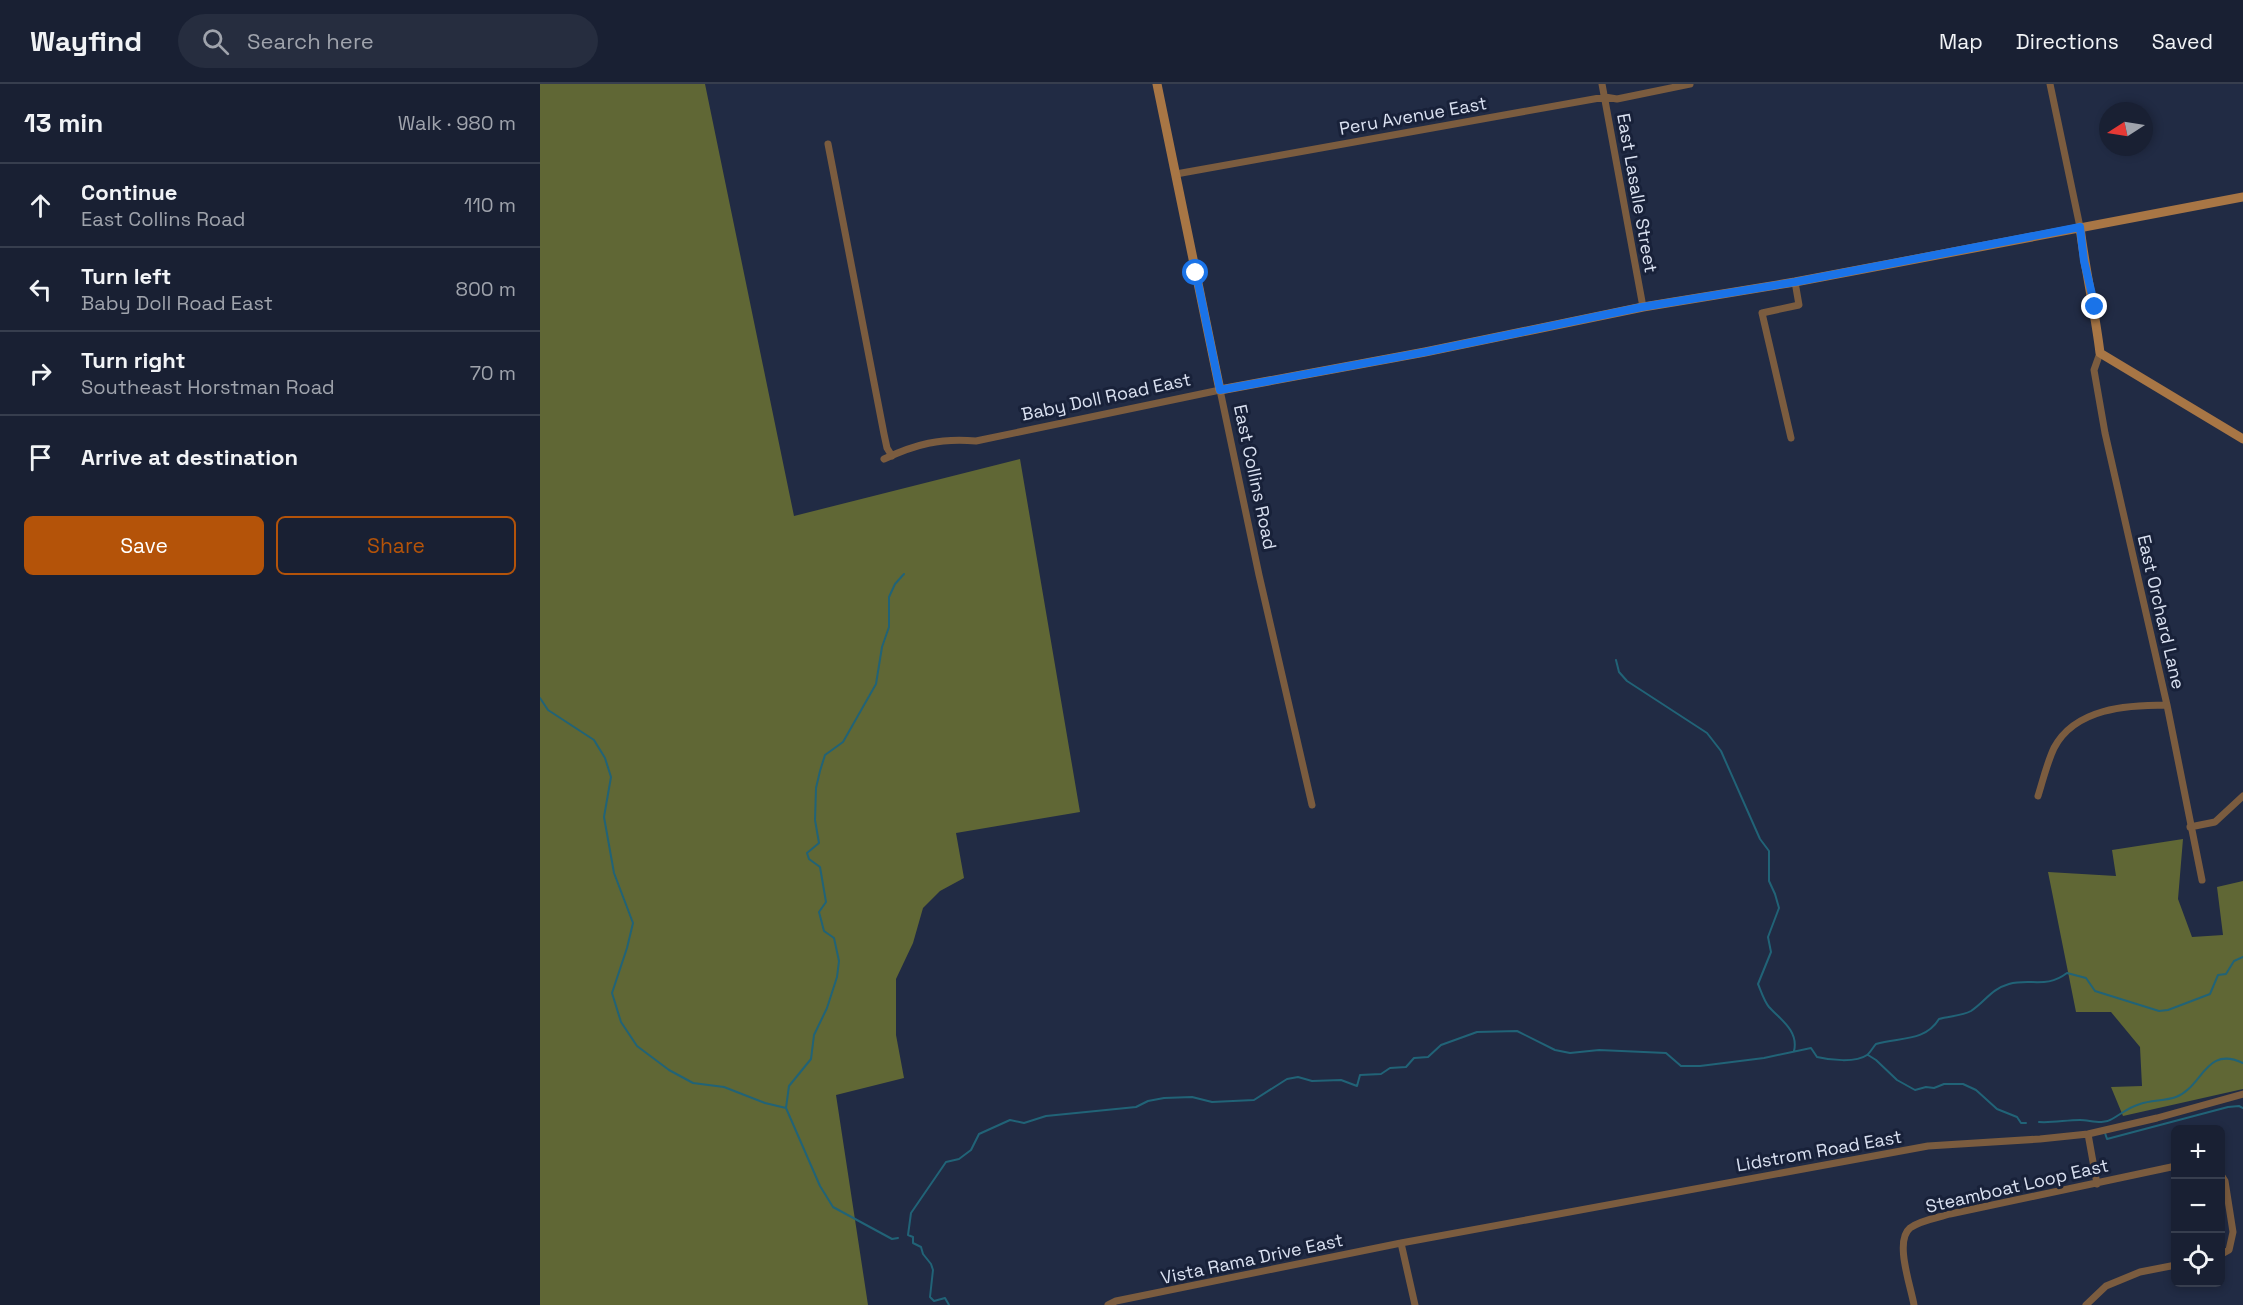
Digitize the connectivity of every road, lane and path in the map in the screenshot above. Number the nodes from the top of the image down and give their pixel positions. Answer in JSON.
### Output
{"nodes":[{"id":1,"x":1157,"y":84,"type":"edge"},
{"id":2,"x":1602,"y":84,"type":"edge"},
{"id":3,"x":1690,"y":84,"type":"edge"},
{"id":4,"x":2050,"y":84,"type":"edge"},
{"id":5,"x":1605,"y":97,"type":"junction"},
{"id":6,"x":828,"y":144,"type":"dead end"},
{"id":7,"x":1176,"y":174,"type":"junction"},
{"id":8,"x":2243,"y":197,"type":"edge"},
{"id":9,"x":2080,"y":227,"type":"junction"},
{"id":10,"x":1795,"y":282,"type":"junction"},
{"id":11,"x":1642,"y":307,"type":"junction"},
{"id":12,"x":2100,"y":353,"type":"junction"},
{"id":13,"x":1220,"y":390,"type":"junction"},
{"id":14,"x":1791,"y":438,"type":"dead end"},
{"id":15,"x":2243,"y":439,"type":"edge"},
{"id":16,"x":892,"y":456,"type":"junction"},
{"id":17,"x":884,"y":459,"type":"dead end"},
{"id":18,"x":2167,"y":705,"type":"junction"},
{"id":19,"x":2038,"y":796,"type":"dead end"},
{"id":20,"x":2243,"y":796,"type":"edge"},
{"id":21,"x":1312,"y":805,"type":"dead end"},
{"id":22,"x":2190,"y":827,"type":"junction"},
{"id":23,"x":2202,"y":880,"type":"dead end"},
{"id":24,"x":2243,"y":1094,"type":"edge"},
{"id":25,"x":2088,"y":1134,"type":"junction"},
{"id":26,"x":2171,"y":1167,"type":"edge"},
{"id":27,"x":2224,"y":1179,"type":"edge"},
{"id":28,"x":2097,"y":1184,"type":"junction"},
{"id":29,"x":1401,"y":1243,"type":"junction"},
{"id":30,"x":2225,"y":1252,"type":"edge"},
{"id":31,"x":2171,"y":1266,"type":"edge"},
{"id":32,"x":1108,"y":1305,"type":"edge"},
{"id":33,"x":1415,"y":1305,"type":"edge"},
{"id":34,"x":1914,"y":1305,"type":"edge"},
{"id":35,"x":2086,"y":1305,"type":"edge"}],
"edges":[{"from":1,"to":7,"type":"street","name":"East Collins Road"},
{"from":2,"to":5,"type":"street","name":"East Lasalle Street"},
{"from":3,"to":5,"type":"street","name":"Peru Avenue East"},
{"from":4,"to":9,"type":"street"},
{"from":5,"to":7,"type":"street","name":"Peru Avenue East"},
{"from":5,"to":11,"type":"street","name":"East Lasalle Street"},
{"from":6,"to":16,"type":"street"},
{"from":7,"to":13,"type":"street","name":"East Collins Road"},
{"from":8,"to":9,"type":"street","name":"Baby Doll Road East"},
{"from":9,"to":10,"type":"street","name":"Baby Doll Road East"},
{"from":9,"to":12,"type":"street"},
{"from":10,"to":11,"type":"street","name":"Baby Doll Road East"},
{"from":10,"to":14,"type":"street"},
{"from":11,"to":13,"type":"street","name":"Baby Doll Road East"},
{"from":12,"to":15,"type":"street"},
{"from":12,"to":18,"type":"street","name":"East Orchard Lane"},
{"from":13,"to":16,"type":"street","name":"Baby Doll Road East"},
{"from":13,"to":21,"type":"street","name":"East Collins Road"},
{"from":16,"to":17,"type":"street","name":"Baby Doll Road East"},
{"from":18,"to":19,"type":"street"},
{"from":18,"to":22,"type":"street","name":"East Orchard Lane"},
{"from":20,"to":22,"type":"street"},
{"from":22,"to":23,"type":"street","name":"East Orchard Lane"},
{"from":24,"to":25,"type":"street","name":"Lidstrom Road East"},
{"from":25,"to":28,"type":"street"},
{"from":25,"to":29,"type":"street","name":"Lidstrom Road East"},
{"from":26,"to":28,"type":"street","name":"Steamboat Loop East"},
{"from":27,"to":30,"type":"street"},
{"from":28,"to":34,"type":"street","name":"Steamboat Loop East"},
{"from":29,"to":32,"type":"street","name":"Vista Rama Drive East"},
{"from":29,"to":33,"type":"street"},
{"from":31,"to":35,"type":"street"}]}
